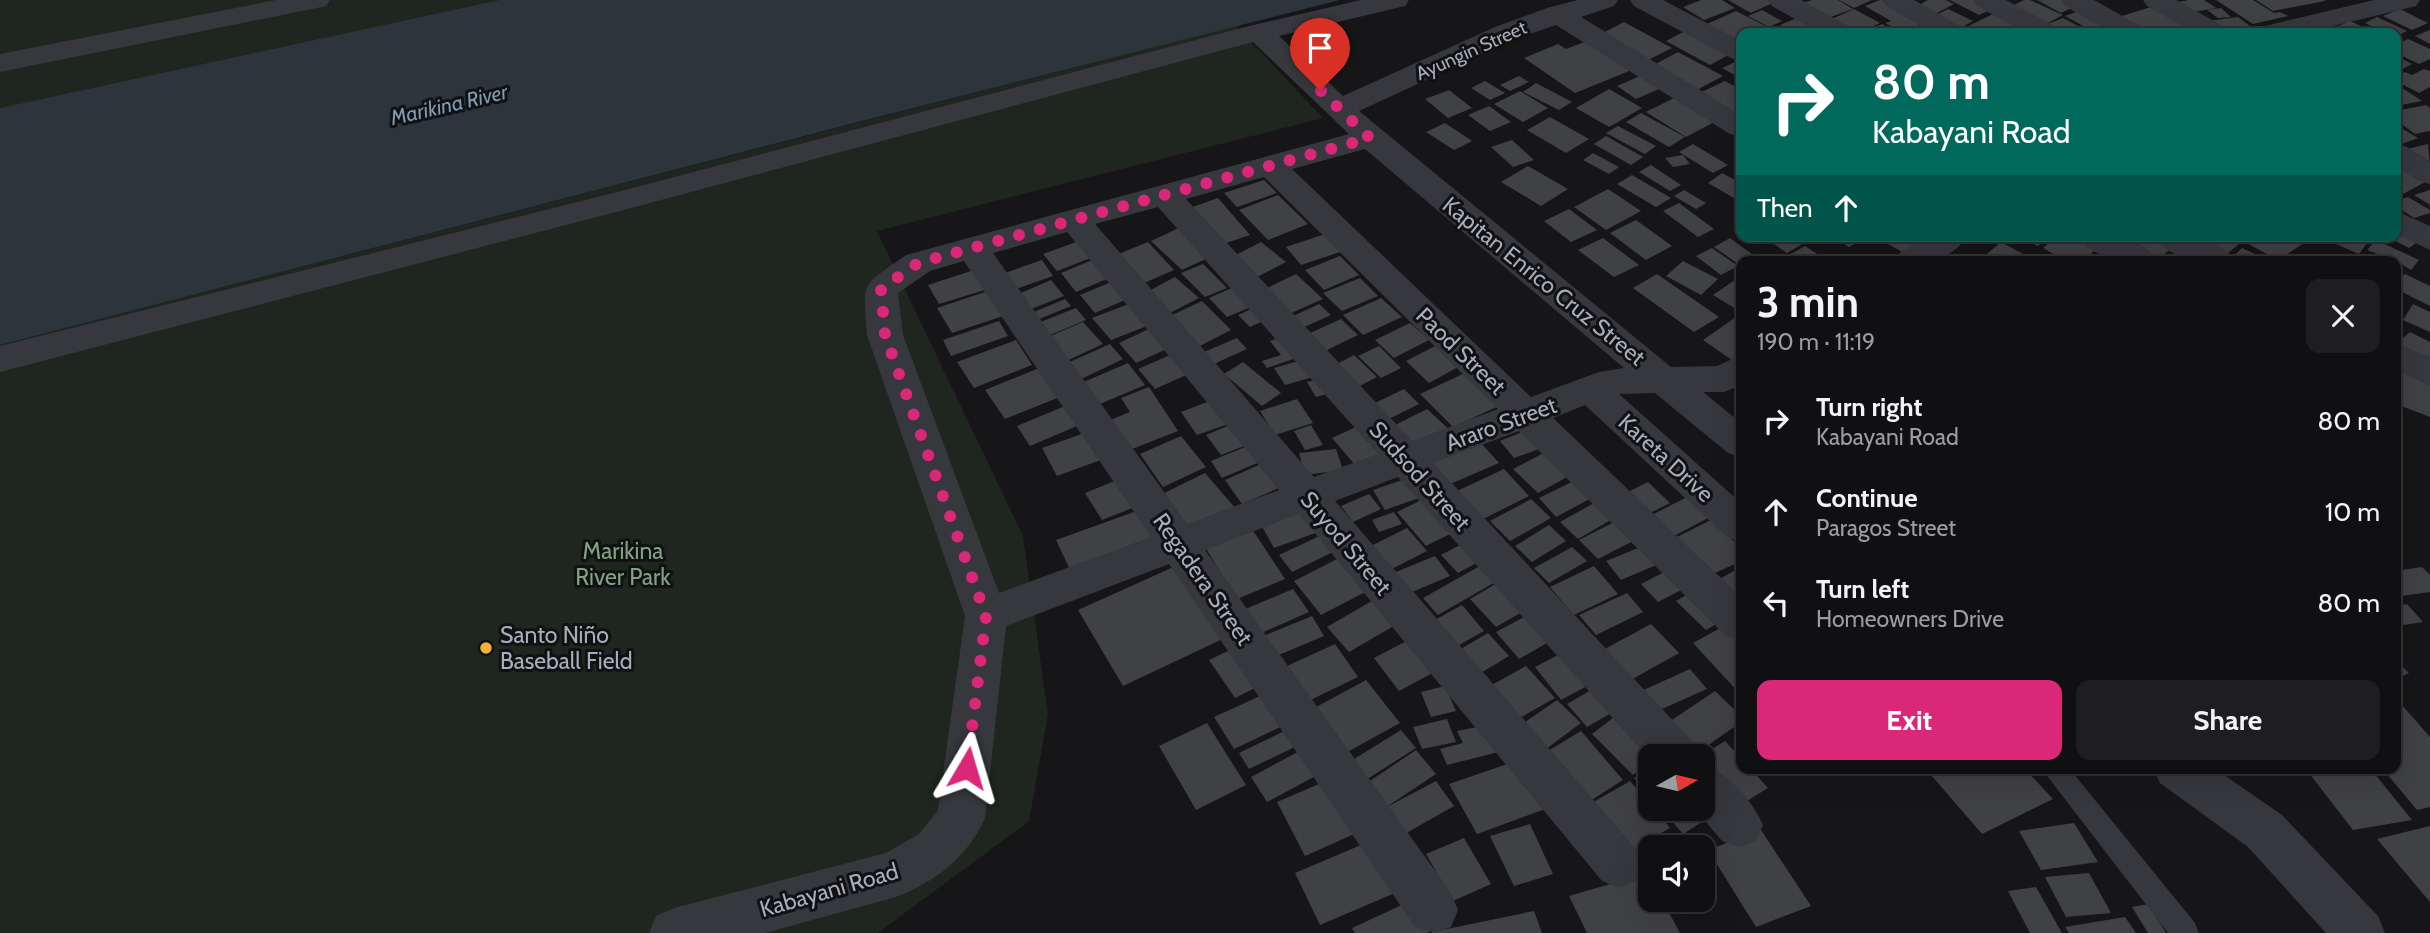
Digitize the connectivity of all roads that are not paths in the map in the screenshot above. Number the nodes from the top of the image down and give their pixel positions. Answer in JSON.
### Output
{"nodes":[{"id":1,"x":317,"y":0,"type":"edge"},
{"id":2,"x":1396,"y":0,"type":"edge"},
{"id":3,"x":1605,"y":0,"type":"edge"},
{"id":4,"x":1643,"y":0,"type":"edge"},
{"id":5,"x":1781,"y":0,"type":"edge"},
{"id":6,"x":1895,"y":0,"type":"edge"},
{"id":7,"x":1986,"y":0,"type":"edge"},
{"id":8,"x":2074,"y":0,"type":"edge"},
{"id":9,"x":2156,"y":0,"type":"edge"},
{"id":10,"x":2407,"y":0,"type":"edge"},
{"id":11,"x":2419,"y":0,"type":"edge"},
{"id":12,"x":2430,"y":6,"type":"edge"},
{"id":13,"x":1557,"y":15,"type":"junction"},
{"id":14,"x":1831,"y":28,"type":"edge"},
{"id":15,"x":1943,"y":28,"type":"edge"},
{"id":16,"x":2037,"y":28,"type":"edge"},
{"id":17,"x":2123,"y":28,"type":"edge"},
{"id":18,"x":2206,"y":28,"type":"edge"},
{"id":19,"x":2292,"y":28,"type":"edge"},
{"id":20,"x":1259,"y":32,"type":"junction"},
{"id":21,"x":1736,"y":49,"type":"edge"},
{"id":22,"x":0,"y":63,"type":"edge"},
{"id":23,"x":1353,"y":122,"type":"junction"},
{"id":24,"x":1736,"y":125,"type":"edge"},
{"id":25,"x":2401,"y":156,"type":"edge"},
{"id":26,"x":1271,"y":166,"type":"junction"},
{"id":27,"x":2430,"y":174,"type":"edge"},
{"id":28,"x":1165,"y":195,"type":"junction"},
{"id":29,"x":1074,"y":220,"type":"junction"},
{"id":30,"x":2401,"y":224,"type":"edge"},
{"id":31,"x":2430,"y":239,"type":"edge"},
{"id":32,"x":1942,"y":242,"type":"edge"},
{"id":33,"x":2105,"y":242,"type":"edge"},
{"id":34,"x":2181,"y":242,"type":"edge"},
{"id":35,"x":972,"y":248,"type":"junction"},
{"id":36,"x":1920,"y":256,"type":"edge"},
{"id":37,"x":2132,"y":256,"type":"edge"},
{"id":38,"x":2208,"y":256,"type":"edge"},
{"id":39,"x":918,"y":263,"type":"joint"},
{"id":40,"x":2401,"y":358,"type":"edge"},
{"id":41,"x":0,"y":359,"type":"edge"},
{"id":42,"x":1736,"y":371,"type":"edge"},
{"id":43,"x":2430,"y":373,"type":"edge"},
{"id":44,"x":1665,"y":380,"type":"junction"},
{"id":45,"x":1591,"y":390,"type":"junction"},
{"id":46,"x":1527,"y":415,"type":"junction"},
{"id":47,"x":1736,"y":439,"type":"edge"},
{"id":48,"x":1405,"y":459,"type":"junction"},
{"id":49,"x":1306,"y":496,"type":"junction"},
{"id":50,"x":1736,"y":521,"type":"edge"},
{"id":51,"x":1178,"y":544,"type":"junction"},
{"id":52,"x":986,"y":616,"type":"junction"},
{"id":53,"x":1736,"y":619,"type":"edge"},
{"id":54,"x":1665,"y":744,"type":"edge"},
{"id":55,"x":2058,"y":774,"type":"edge"},
{"id":56,"x":2184,"y":774,"type":"edge"},
{"id":57,"x":1715,"y":798,"type":"edge"},
{"id":58,"x":1740,"y":825,"type":"dead end"},
{"id":59,"x":1619,"y":865,"type":"dead end"},
{"id":60,"x":1433,"y":910,"type":"dead end"},
{"id":61,"x":674,"y":933,"type":"edge"},
{"id":62,"x":2185,"y":933,"type":"edge"},
{"id":63,"x":2360,"y":933,"type":"edge"}],
"edges":[{"from":1,"to":22,"type":"street"},
{"from":2,"to":20,"type":"street"},
{"from":3,"to":13,"type":"street","name":"Ayungin Street"},
{"from":4,"to":21,"type":"street"},
{"from":5,"to":14,"type":"street"},
{"from":6,"to":15,"type":"street"},
{"from":7,"to":16,"type":"street"},
{"from":8,"to":17,"type":"street"},
{"from":9,"to":18,"type":"street"},
{"from":10,"to":19,"type":"street"},
{"from":11,"to":12,"type":"street"},
{"from":13,"to":23,"type":"street","name":"Ayungin Street"},
{"from":13,"to":24,"type":"street"},
{"from":20,"to":23,"type":"street","name":"Kapitan Enrico Cruz Street"},
{"from":20,"to":41,"type":"street"},
{"from":23,"to":26,"type":"street","name":"Ayungin Street"},
{"from":23,"to":44,"type":"street","name":"Kapitan Enrico Cruz Street"},
{"from":25,"to":27,"type":"street"},
{"from":26,"to":28,"type":"street","name":"Ayungin Street"},
{"from":26,"to":46,"type":"street","name":"Paod Street"},
{"from":28,"to":29,"type":"street","name":"Ayungin Street"},
{"from":28,"to":48,"type":"street","name":"Sudsod Street"},
{"from":29,"to":35,"type":"street","name":"Ayungin Street"},
{"from":29,"to":49,"type":"street","name":"Suyod Street"},
{"from":30,"to":31,"type":"street"},
{"from":32,"to":36,"type":"street"},
{"from":33,"to":37,"type":"street"},
{"from":34,"to":38,"type":"street"},
{"from":35,"to":39,"type":"street","name":"Ayungin Street"},
{"from":35,"to":51,"type":"street","name":"Regadera Street"},
{"from":39,"to":52,"type":"street","name":"Kabayani Road"},
{"from":40,"to":43,"type":"street"},
{"from":42,"to":44,"type":"street"},
{"from":44,"to":45,"type":"street","name":"Araro Street"},
{"from":44,"to":47,"type":"street","name":"Kapitan Enrico Cruz Street"},
{"from":45,"to":46,"type":"street","name":"Araro Street"},
{"from":45,"to":50,"type":"street","name":"Kareta Drive"},
{"from":46,"to":48,"type":"street","name":"Araro Street"},
{"from":46,"to":53,"type":"street","name":"Paod Street"},
{"from":48,"to":49,"type":"street","name":"Araro Street"},
{"from":48,"to":54,"type":"street","name":"Sudsod Street"},
{"from":49,"to":51,"type":"street","name":"Araro Street"},
{"from":49,"to":59,"type":"street","name":"Suyod Street"},
{"from":51,"to":52,"type":"street","name":"Araro Street"},
{"from":51,"to":60,"type":"street","name":"Regadera Street"},
{"from":52,"to":61,"type":"street","name":"Kabayani Road"},
{"from":55,"to":62,"type":"lane"},
{"from":56,"to":63,"type":"street"},
{"from":57,"to":58,"type":"street"}]}
